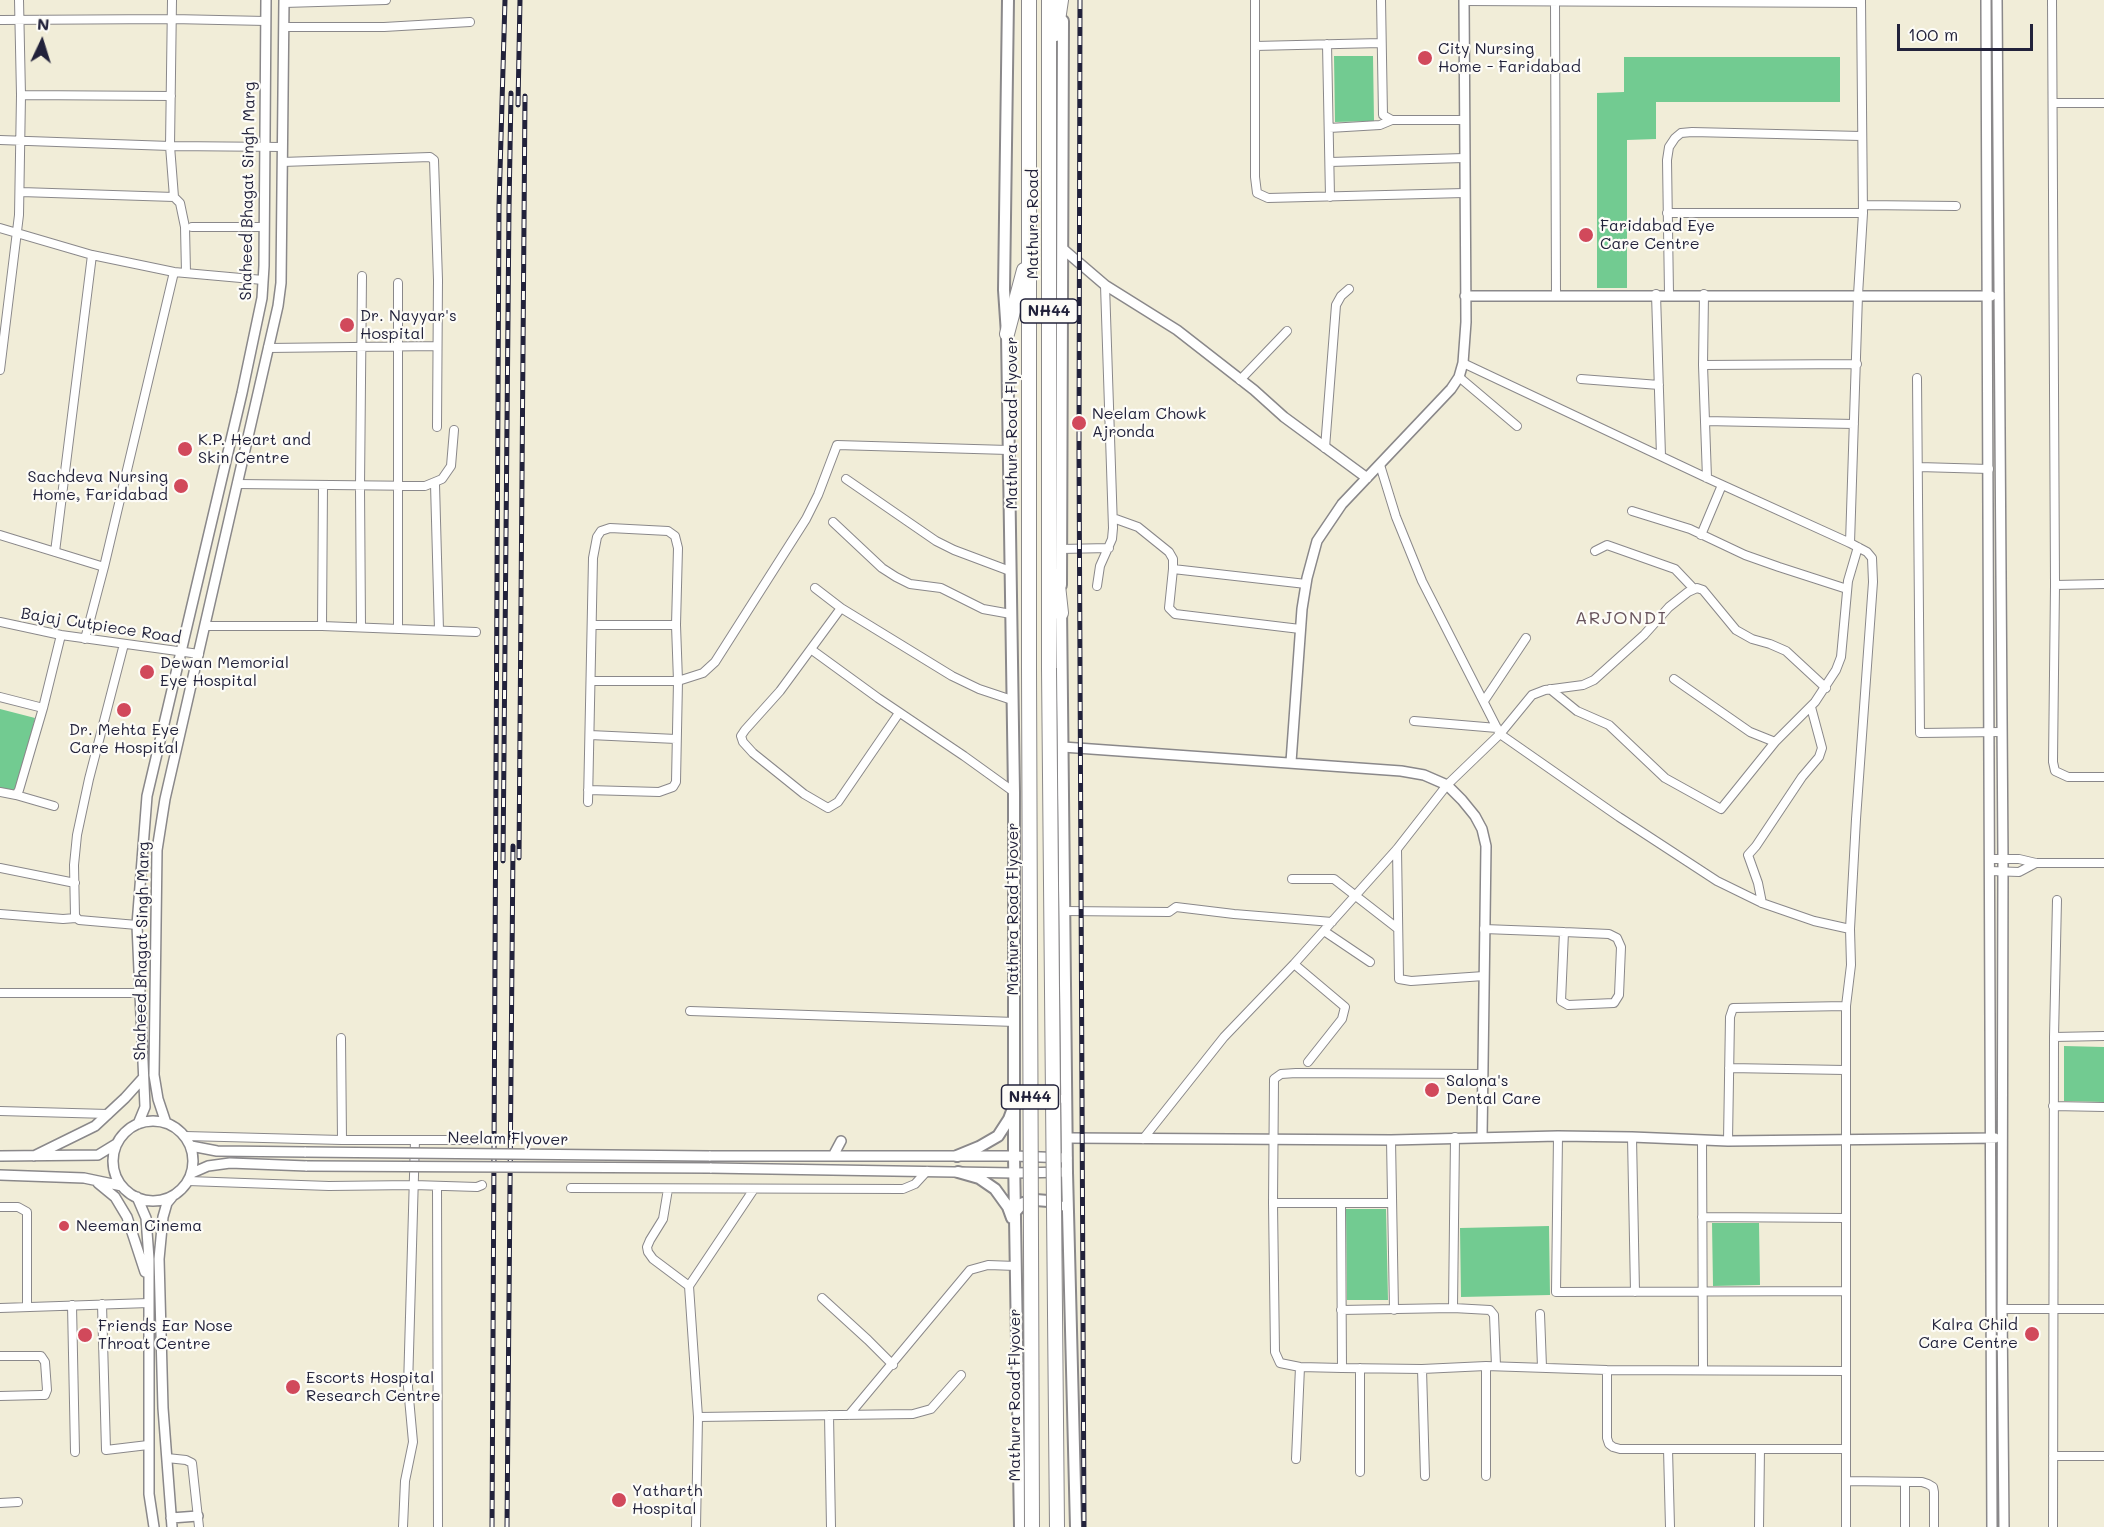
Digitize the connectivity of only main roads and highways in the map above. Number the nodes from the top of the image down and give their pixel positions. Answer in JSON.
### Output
{"nodes":[{"id":1,"x":1008,"y":0,"type":"edge"},
{"id":2,"x":1029,"y":0,"type":"edge"},
{"id":3,"x":1049,"y":0,"type":"edge"},
{"id":4,"x":1062,"y":0,"type":"edge"},
{"id":5,"x":1049,"y":77,"type":"junction"},
{"id":6,"x":1028,"y":256,"type":"junction"},
{"id":7,"x":1028,"y":292,"type":"joint"},
{"id":8,"x":1007,"y":334,"type":"junction"},
{"id":9,"x":1049,"y":520,"type":"junction"},
{"id":10,"x":1061,"y":613,"type":"junction"},
{"id":11,"x":1066,"y":1090,"type":"junction"},
{"id":12,"x":1015,"y":1096,"type":"junction"},
{"id":13,"x":957,"y":1156,"type":"road end"},
{"id":14,"x":958,"y":1172,"type":"road end"},
{"id":15,"x":1015,"y":1212,"type":"junction"},
{"id":16,"x":1068,"y":1212,"type":"junction"},
{"id":17,"x":1016,"y":1230,"type":"junction"},
{"id":18,"x":1020,"y":1527,"type":"edge"},
{"id":19,"x":1032,"y":1527,"type":"edge"},
{"id":20,"x":1057,"y":1527,"type":"edge"},
{"id":21,"x":1076,"y":1527,"type":"edge"}],
"edges":[{"from":1,"to":8,"type":"main road"},
{"from":2,"to":6,"type":"highway","name":"Mathura Road","number":"NH44"},
{"from":3,"to":5,"type":"highway","name":"Mathura Road","number":"NH44"},
{"from":4,"to":5,"type":"highway"},
{"from":4,"to":10,"type":"main road"},
{"from":5,"to":9,"type":"highway","name":"Mathura Road","number":"NH44"},
{"from":6,"to":7,"type":"highway","name":"Mathura Road","number":"NH44"},
{"from":6,"to":8,"type":"highway"},
{"from":7,"to":19,"type":"highway","name":"Mathura Road Flyover","number":"NH44","bridge":true},
{"from":8,"to":12,"type":"main road"},
{"from":9,"to":10,"type":"highway"},
{"from":9,"to":20,"type":"highway","number":"NH44","bridge":true},
{"from":10,"to":11,"type":"main road"},
{"from":11,"to":12,"type":"main road"},
{"from":11,"to":16,"type":"main road"},
{"from":12,"to":13,"type":"main road"},
{"from":12,"to":15,"type":"main road"},
{"from":14,"to":17,"type":"main road"},
{"from":15,"to":16,"type":"main road"},
{"from":15,"to":17,"type":"main road"},
{"from":16,"to":21,"type":"main road"},
{"from":17,"to":18,"type":"main road"}]}
